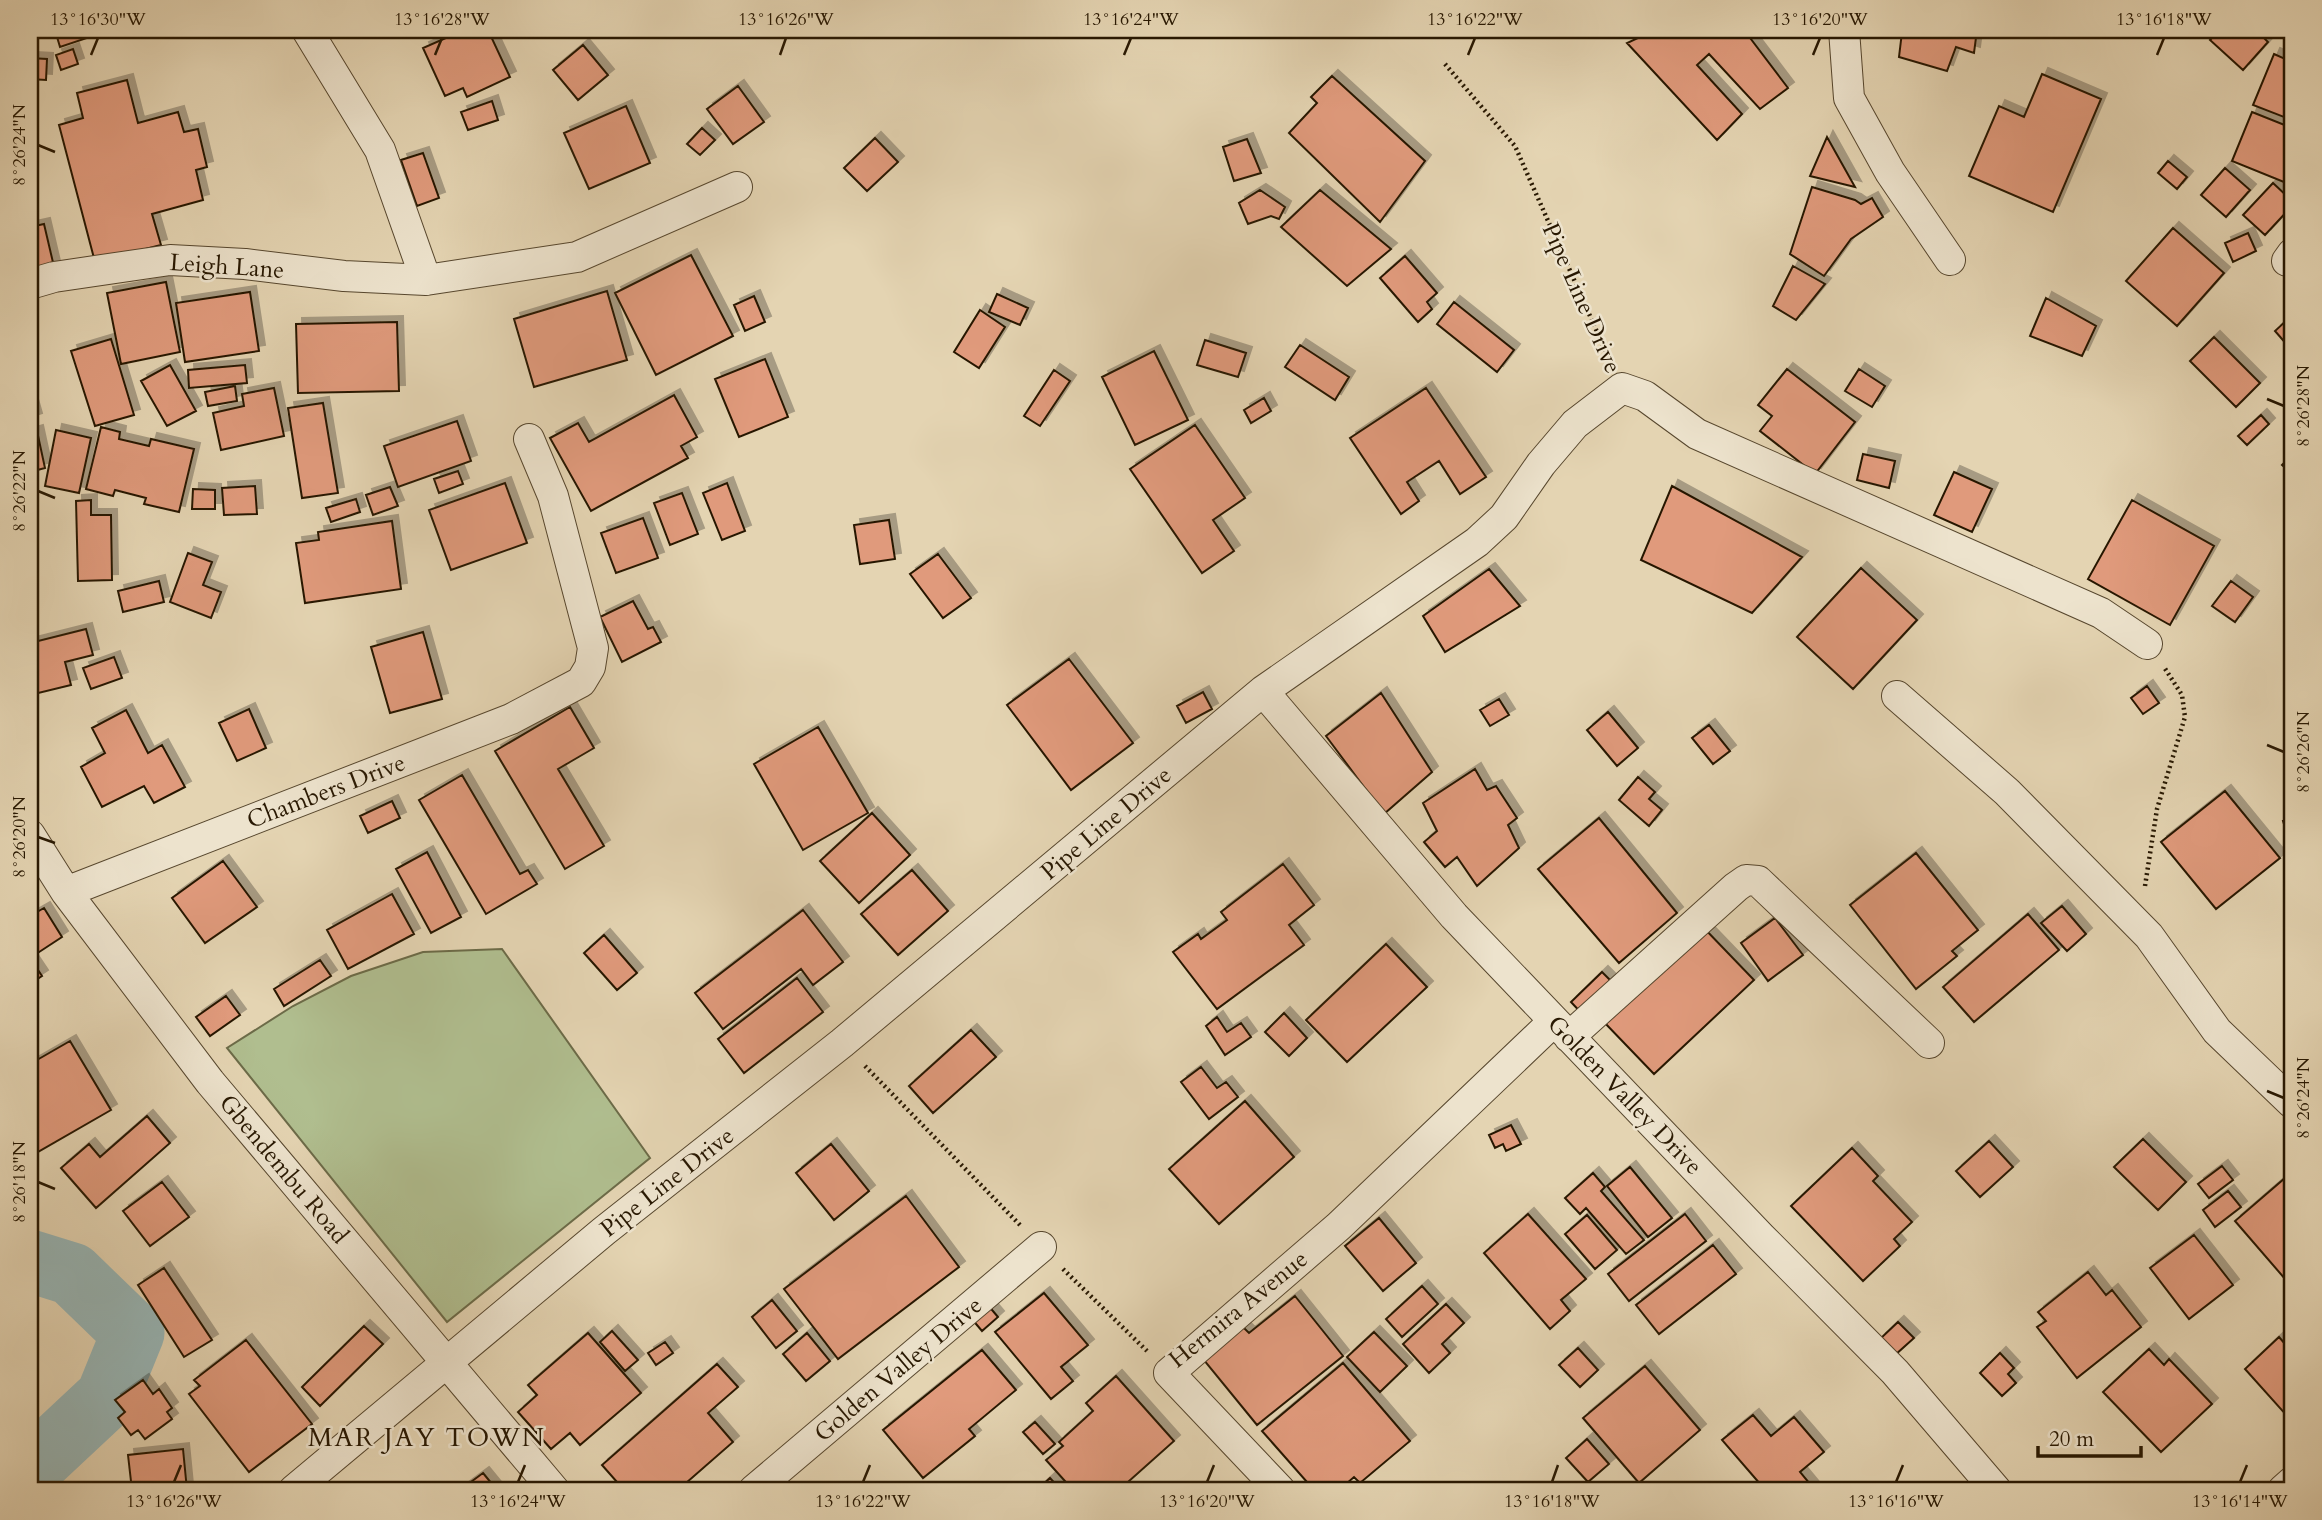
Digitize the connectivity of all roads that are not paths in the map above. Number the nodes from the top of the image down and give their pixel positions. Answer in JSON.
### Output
{"nodes":[{"id":1,"x":307,"y":30,"type":"edge"},
{"id":2,"x":1844,"y":30,"type":"edge"},
{"id":3,"x":737,"y":187,"type":"dead end"},
{"id":4,"x":1950,"y":260,"type":"dead end"},
{"id":5,"x":426,"y":280,"type":"junction"},
{"id":6,"x":30,"y":284,"type":"edge"},
{"id":7,"x":529,"y":439,"type":"dead end"},
{"id":8,"x":2147,"y":644,"type":"road end"},
{"id":9,"x":1263,"y":691,"type":"junction"},
{"id":10,"x":1897,"y":696,"type":"dead end"},
{"id":11,"x":30,"y":835,"type":"edge"},
{"id":12,"x":66,"y":892,"type":"junction"},
{"id":13,"x":1562,"y":1029,"type":"junction"},
{"id":14,"x":1929,"y":1043,"type":"dead end"},
{"id":15,"x":2292,"y":1103,"type":"edge"},
{"id":16,"x":1041,"y":1247,"type":"road end"},
{"id":17,"x":446,"y":1361,"type":"junction"},
{"id":18,"x":2292,"y":1482,"type":"edge"},
{"id":19,"x":294,"y":1490,"type":"edge"},
{"id":20,"x":554,"y":1490,"type":"edge"},
{"id":21,"x":754,"y":1490,"type":"edge"},
{"id":22,"x":1280,"y":1490,"type":"edge"},
{"id":23,"x":1996,"y":1490,"type":"edge"},
{"id":24,"x":2283,"y":1490,"type":"edge"}],
"edges":[{"from":1,"to":5,"type":"street"},
{"from":2,"to":4,"type":"street"},
{"from":3,"to":5,"type":"street","name":"Leigh Lane"},
{"from":5,"to":6,"type":"street","name":"Leigh Lane"},
{"from":7,"to":12,"type":"street","name":"Chambers Drive"},
{"from":8,"to":9,"type":"street","name":"Pipe Line Drive"},
{"from":9,"to":13,"type":"street","name":"Golden Valley Drive"},
{"from":9,"to":17,"type":"street","name":"Pipe Line Drive"},
{"from":10,"to":15,"type":"street"},
{"from":11,"to":12,"type":"street","name":"Gbendembu Road"},
{"from":12,"to":17,"type":"street","name":"Gbendembu Road"},
{"from":13,"to":14,"type":"street","name":"Hermira Avenue"},
{"from":13,"to":22,"type":"street","name":"Hermira Avenue"},
{"from":13,"to":23,"type":"street","name":"Golden Valley Drive"},
{"from":16,"to":21,"type":"street","name":"Golden Valley Drive"},
{"from":17,"to":19,"type":"street","name":"Pipe Line Drive"},
{"from":17,"to":20,"type":"street","name":"Gbendembu Road"},
{"from":18,"to":24,"type":"street"}]}
